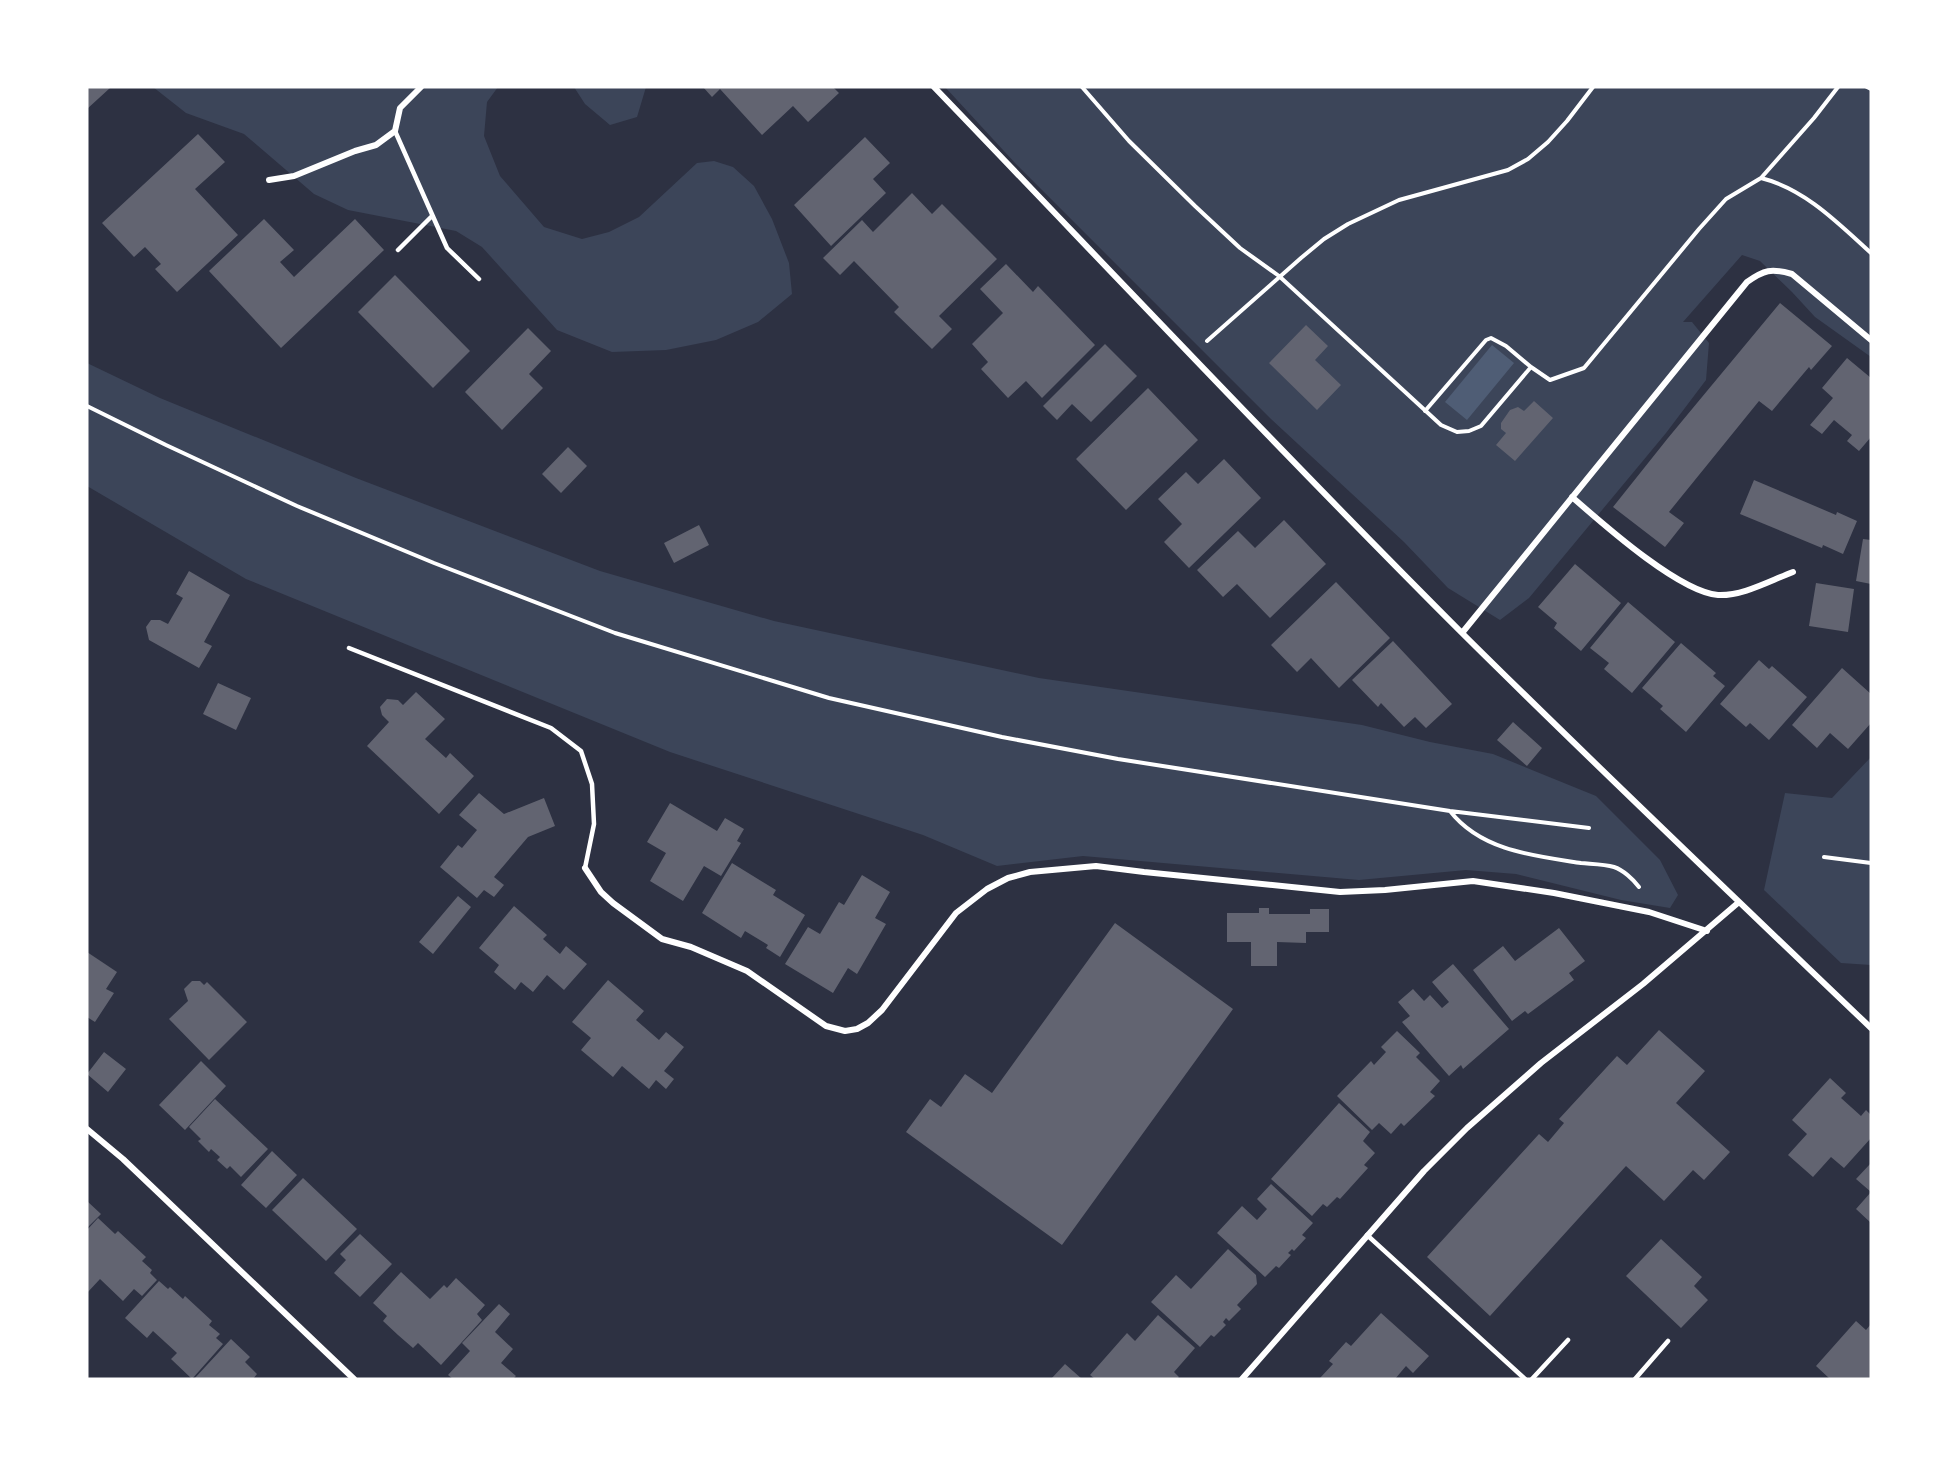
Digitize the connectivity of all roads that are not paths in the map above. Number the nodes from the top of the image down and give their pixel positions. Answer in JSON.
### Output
{"nodes":[{"id":1,"x":421,"y":87,"type":"edge"},
{"id":2,"x":934,"y":87,"type":"edge"},
{"id":3,"x":395,"y":131,"type":"junction"},
{"id":4,"x":269,"y":180,"type":"dead end"},
{"id":5,"x":432,"y":216,"type":"junction"},
{"id":6,"x":398,"y":250,"type":"dead end"},
{"id":7,"x":479,"y":279,"type":"dead end"},
{"id":8,"x":1871,"y":340,"type":"edge"},
{"id":9,"x":1572,"y":497,"type":"junction"},
{"id":10,"x":1793,"y":572,"type":"dead end"},
{"id":11,"x":1462,"y":633,"type":"junction"},
{"id":12,"x":349,"y":648,"type":"dead end"},
{"id":13,"x":585,"y":868,"type":"joint"},
{"id":14,"x":1739,"y":902,"type":"junction"},
{"id":15,"x":1707,"y":931,"type":"junction"},
{"id":16,"x":1871,"y":1028,"type":"edge"},
{"id":17,"x":87,"y":1129,"type":"edge"},
{"id":18,"x":1367,"y":1235,"type":"junction"},
{"id":19,"x":1568,"y":1340,"type":"dead end"},
{"id":20,"x":1668,"y":1341,"type":"dead end"},
{"id":21,"x":354,"y":1379,"type":"edge"},
{"id":22,"x":1242,"y":1379,"type":"edge"},
{"id":23,"x":1525,"y":1379,"type":"edge"},
{"id":24,"x":1532,"y":1379,"type":"edge"},
{"id":25,"x":1635,"y":1379,"type":"edge"}],
"edges":[{"from":1,"to":3,"type":"street"},
{"from":2,"to":11,"type":"street"},
{"from":3,"to":4,"type":"street"},
{"from":3,"to":5,"type":"lane"},
{"from":5,"to":6,"type":"lane"},
{"from":5,"to":7,"type":"lane"},
{"from":8,"to":9,"type":"street"},
{"from":9,"to":10,"type":"street"},
{"from":9,"to":11,"type":"street"},
{"from":11,"to":14,"type":"street"},
{"from":12,"to":13,"type":"lane"},
{"from":13,"to":15,"type":"street"},
{"from":14,"to":15,"type":"street"},
{"from":14,"to":16,"type":"street"},
{"from":15,"to":18,"type":"street"},
{"from":17,"to":21,"type":"street"},
{"from":18,"to":22,"type":"street"},
{"from":18,"to":23,"type":"lane"},
{"from":19,"to":24,"type":"lane"},
{"from":20,"to":25,"type":"lane"}]}
